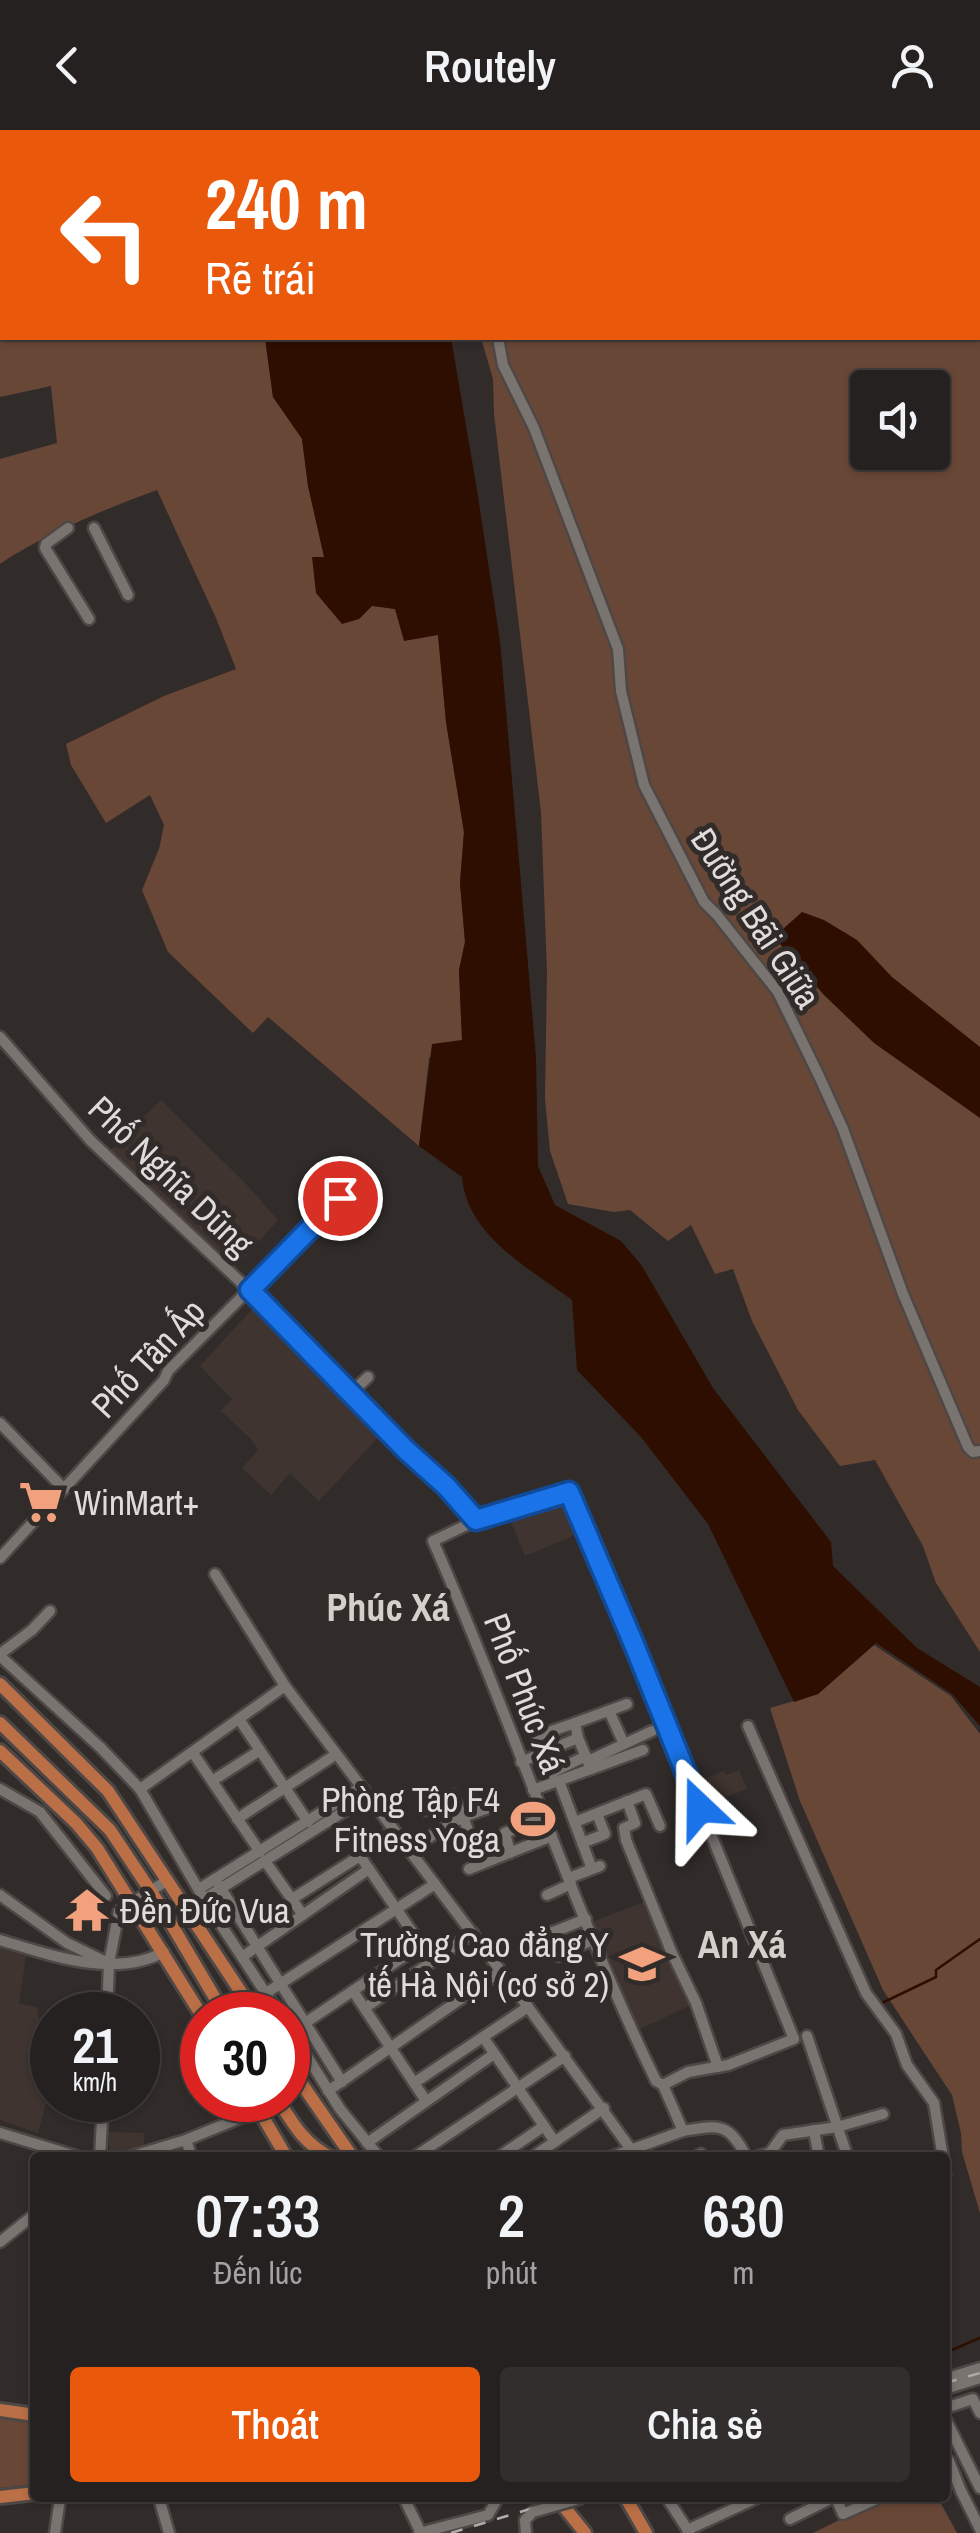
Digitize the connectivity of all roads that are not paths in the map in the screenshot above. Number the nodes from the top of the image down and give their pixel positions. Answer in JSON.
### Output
{"nodes":[{"id":1,"x":498,"y":340,"type":"edge"},
{"id":2,"x":68,"y":528,"type":"dead end"},
{"id":3,"x":94,"y":528,"type":"dead end"},
{"id":4,"x":128,"y":595,"type":"dead end"},
{"id":5,"x":89,"y":619,"type":"dead end"},
{"id":6,"x":0,"y":1037,"type":"edge"},
{"id":7,"x":340,"y":1198,"type":"dead end"},
{"id":8,"x":250,"y":1290,"type":"junction"},
{"id":9,"x":368,"y":1377,"type":"dead end"},
{"id":10,"x":351,"y":1392,"type":"junction"},
{"id":11,"x":0,"y":1424,"type":"edge"},
{"id":12,"x":980,"y":1451,"type":"edge"},
{"id":13,"x":64,"y":1489,"type":"junction"},
{"id":14,"x":476,"y":1520,"type":"junction"},
{"id":15,"x":0,"y":1558,"type":"edge"},
{"id":16,"x":215,"y":1574,"type":"dead end"},
{"id":17,"x":50,"y":1611,"type":"dead end"},
{"id":18,"x":0,"y":1655,"type":"edge"},
{"id":19,"x":0,"y":1684,"type":"edge"},
{"id":20,"x":285,"y":1686,"type":"junction"},
{"id":21,"x":627,"y":1704,"type":"dead end"},
{"id":22,"x":609,"y":1711,"type":"junction"},
{"id":23,"x":240,"y":1719,"type":"junction"},
{"id":24,"x":0,"y":1723,"type":"edge"},
{"id":25,"x":575,"y":1724,"type":"junction"},
{"id":26,"x":748,"y":1726,"type":"dead end"},
{"id":27,"x":652,"y":1731,"type":"dead end"},
{"id":28,"x":538,"y":1736,"type":"dead end"},
{"id":29,"x":578,"y":1738,"type":"junction"},
{"id":30,"x":624,"y":1744,"type":"junction"},
{"id":31,"x":0,"y":1750,"type":"edge"},
{"id":32,"x":644,"y":1750,"type":"dead end"},
{"id":33,"x":258,"y":1751,"type":"junction"},
{"id":34,"x":192,"y":1752,"type":"junction"},
{"id":35,"x":335,"y":1755,"type":"junction"},
{"id":36,"x":522,"y":1762,"type":"junction"},
{"id":37,"x":589,"y":1762,"type":"junction"},
{"id":38,"x":7,"y":1765,"type":"edge"},
{"id":39,"x":555,"y":1777,"type":"junction"},
{"id":40,"x":212,"y":1781,"type":"junction"},
{"id":41,"x":285,"y":1787,"type":"junction"},
{"id":42,"x":0,"y":1788,"type":"edge"},
{"id":43,"x":140,"y":1789,"type":"junction"},
{"id":44,"x":532,"y":1790,"type":"junction"},
{"id":45,"x":364,"y":1793,"type":"junction"},
{"id":46,"x":628,"y":1802,"type":"junction"},
{"id":47,"x":488,"y":1808,"type":"dead end"},
{"id":48,"x":425,"y":1810,"type":"dead end"},
{"id":49,"x":596,"y":1814,"type":"junction"},
{"id":50,"x":463,"y":1818,"type":"junction"},
{"id":51,"x":545,"y":1818,"type":"junction"},
{"id":52,"x":238,"y":1819,"type":"junction"},
{"id":53,"x":308,"y":1822,"type":"junction"},
{"id":54,"x":575,"y":1822,"type":"junction"},
{"id":55,"x":660,"y":1826,"type":"dead end"},
{"id":56,"x":393,"y":1830,"type":"junction"},
{"id":57,"x":552,"y":1836,"type":"junction"},
{"id":58,"x":582,"y":1843,"type":"junction"},
{"id":59,"x":408,"y":1850,"type":"junction"},
{"id":60,"x":510,"y":1852,"type":"junction"},
{"id":61,"x":262,"y":1856,"type":"junction"},
{"id":62,"x":360,"y":1856,"type":"junction"},
{"id":63,"x":369,"y":1869,"type":"junction"},
{"id":64,"x":168,"y":1880,"type":"junction"},
{"id":65,"x":570,"y":1881,"type":"junction"},
{"id":66,"x":218,"y":1884,"type":"junction"},
{"id":67,"x":434,"y":1884,"type":"junction"},
{"id":68,"x":151,"y":1890,"type":"junction"},
{"id":69,"x":202,"y":1894,"type":"junction"},
{"id":70,"x":548,"y":1894,"type":"dead end"},
{"id":71,"x":0,"y":1895,"type":"edge"},
{"id":72,"x":106,"y":1896,"type":"dead end"},
{"id":73,"x":292,"y":1900,"type":"junction"},
{"id":74,"x":132,"y":1902,"type":"junction"},
{"id":75,"x":395,"y":1910,"type":"junction"},
{"id":76,"x":303,"y":1915,"type":"junction"},
{"id":77,"x":586,"y":1919,"type":"junction"},
{"id":78,"x":473,"y":1934,"type":"junction"},
{"id":79,"x":540,"y":1935,"type":"dead end"},
{"id":80,"x":0,"y":1940,"type":"edge"},
{"id":81,"x":594,"y":1940,"type":"junction"},
{"id":82,"x":67,"y":1943,"type":"junction"},
{"id":83,"x":422,"y":1945,"type":"junction"},
{"id":84,"x":258,"y":1948,"type":"junction"},
{"id":85,"x":164,"y":1952,"type":"junction"},
{"id":86,"x":558,"y":1956,"type":"dead end"},
{"id":87,"x":242,"y":1957,"type":"junction"},
{"id":88,"x":63,"y":1959,"type":"junction"},
{"id":89,"x":432,"y":1961,"type":"junction"},
{"id":90,"x":110,"y":1964,"type":"junction"},
{"id":91,"x":501,"y":1971,"type":"junction"},
{"id":92,"x":281,"y":1984,"type":"junction"},
{"id":93,"x":354,"y":1991,"type":"junction"},
{"id":94,"x":108,"y":1992,"type":"edge"},
{"id":95,"x":188,"y":1992,"type":"edge"},
{"id":96,"x":212,"y":1992,"type":"edge"},
{"id":97,"x":241,"y":1992,"type":"edge"},
{"id":98,"x":265,"y":1992,"type":"edge"},
{"id":99,"x":269,"y":1992,"type":"edge"},
{"id":100,"x":286,"y":1992,"type":"edge"},
{"id":101,"x":528,"y":2006,"type":"junction"},
{"id":102,"x":364,"y":2008,"type":"junction"},
{"id":103,"x":310,"y":2020,"type":"edge"},
{"id":104,"x":310,"y":2031,"type":"edge"},
{"id":105,"x":808,"y":2036,"type":"dead end"},
{"id":106,"x":483,"y":2037,"type":"junction"},
{"id":107,"x":391,"y":2048,"type":"junction"},
{"id":108,"x":494,"y":2054,"type":"junction"},
{"id":109,"x":565,"y":2056,"type":"junction"},
{"id":110,"x":310,"y":2062,"type":"edge"},
{"id":111,"x":718,"y":2067,"type":"junction"},
{"id":112,"x":342,"y":2082,"type":"junction"},
{"id":113,"x":414,"y":2083,"type":"junction"},
{"id":114,"x":664,"y":2085,"type":"junction"},
{"id":115,"x":518,"y":2088,"type":"junction"},
{"id":116,"x":328,"y":2091,"type":"junction"},
{"id":117,"x":310,"y":2096,"type":"edge"},
{"id":118,"x":426,"y":2101,"type":"junction"},
{"id":119,"x":604,"y":2108,"type":"junction"},
{"id":120,"x":884,"y":2114,"type":"dead end"},
{"id":121,"x":102,"y":2122,"type":"edge"},
{"id":122,"x":222,"y":2122,"type":"edge"},
{"id":123,"x":266,"y":2122,"type":"edge"},
{"id":124,"x":291,"y":2122,"type":"edge"},
{"id":125,"x":544,"y":2126,"type":"junction"},
{"id":126,"x":837,"y":2126,"type":"junction"},
{"id":127,"x":814,"y":2130,"type":"junction"},
{"id":128,"x":297,"y":2131,"type":"junction"},
{"id":129,"x":683,"y":2131,"type":"junction"},
{"id":130,"x":0,"y":2133,"type":"edge"},
{"id":131,"x":186,"y":2140,"type":"junction"},
{"id":132,"x":554,"y":2142,"type":"junction"},
{"id":133,"x":368,"y":2143,"type":"junction"},
{"id":134,"x":634,"y":2146,"type":"junction"},
{"id":135,"x":62,"y":2152,"type":"edge"},
{"id":136,"x":100,"y":2152,"type":"edge"},
{"id":137,"x":146,"y":2152,"type":"edge"},
{"id":138,"x":190,"y":2152,"type":"edge"},
{"id":139,"x":283,"y":2152,"type":"edge"},
{"id":140,"x":303,"y":2152,"type":"edge"},
{"id":141,"x":322,"y":2152,"type":"edge"},
{"id":142,"x":349,"y":2152,"type":"edge"},
{"id":143,"x":375,"y":2152,"type":"edge"},
{"id":144,"x":422,"y":2152,"type":"edge"},
{"id":145,"x":506,"y":2152,"type":"edge"},
{"id":146,"x":540,"y":2152,"type":"edge"},
{"id":147,"x":621,"y":2152,"type":"edge"},
{"id":148,"x":640,"y":2152,"type":"edge"},
{"id":149,"x":746,"y":2152,"type":"edge"},
{"id":150,"x":771,"y":2152,"type":"edge"},
{"id":151,"x":818,"y":2152,"type":"edge"},
{"id":152,"x":846,"y":2152,"type":"edge"},
{"id":153,"x":942,"y":2152,"type":"edge"},
{"id":154,"x":30,"y":2218,"type":"edge"},
{"id":155,"x":0,"y":2242,"type":"edge"},
{"id":156,"x":980,"y":2368,"type":"edge"},
{"id":157,"x":950,"y":2377,"type":"edge"},
{"id":158,"x":980,"y":2378,"type":"edge"},
{"id":159,"x":950,"y":2387,"type":"edge"},
{"id":160,"x":950,"y":2406,"type":"edge"},
{"id":161,"x":0,"y":2410,"type":"edge"},
{"id":162,"x":980,"y":2412,"type":"edge"},
{"id":163,"x":30,"y":2415,"type":"edge"},
{"id":164,"x":950,"y":2426,"type":"edge"},
{"id":165,"x":950,"y":2464,"type":"edge"},
{"id":166,"x":975,"y":2466,"type":"edge"},
{"id":167,"x":954,"y":2477,"type":"junction"},
{"id":168,"x":980,"y":2488,"type":"edge"},
{"id":169,"x":30,"y":2494,"type":"edge"},
{"id":170,"x":0,"y":2497,"type":"edge"},
{"id":171,"x":59,"y":2502,"type":"edge"},
{"id":172,"x":160,"y":2502,"type":"edge"},
{"id":173,"x":406,"y":2502,"type":"edge"},
{"id":174,"x":496,"y":2502,"type":"edge"},
{"id":175,"x":560,"y":2502,"type":"edge"},
{"id":176,"x":568,"y":2502,"type":"edge"},
{"id":177,"x":628,"y":2502,"type":"edge"},
{"id":178,"x":670,"y":2502,"type":"edge"},
{"id":179,"x":749,"y":2502,"type":"edge"},
{"id":180,"x":811,"y":2502,"type":"edge"},
{"id":181,"x":836,"y":2502,"type":"edge"},
{"id":182,"x":870,"y":2502,"type":"edge"},
{"id":183,"x":975,"y":2506,"type":"edge"},
{"id":184,"x":790,"y":2519,"type":"dead end"},
{"id":185,"x":980,"y":2528,"type":"edge"},
{"id":186,"x":688,"y":2532,"type":"edge"},
{"id":187,"x":55,"y":2533,"type":"edge"},
{"id":188,"x":169,"y":2533,"type":"edge"},
{"id":189,"x":420,"y":2533,"type":"edge"},
{"id":190,"x":526,"y":2533,"type":"edge"},
{"id":191,"x":585,"y":2533,"type":"edge"},
{"id":192,"x":646,"y":2533,"type":"edge"}],
"edges":[{"from":1,"to":12,"type":"street","name":"Đường Bãi Giữa"},
{"from":2,"to":5,"type":"street"},
{"from":3,"to":4,"type":"street"},
{"from":6,"to":8,"type":"street","name":"Phố Nghĩa Dũng"},
{"from":7,"to":8,"type":"street","name":"Phố Tân Ấp"},
{"from":8,"to":10,"type":"street","name":"Phố Nghĩa Dũng"},
{"from":8,"to":13,"type":"street","name":"Phố Tân Ấp"},
{"from":9,"to":10,"type":"street"},
{"from":10,"to":14,"type":"street","name":"Phố Nghĩa Dũng"},
{"from":11,"to":13,"type":"street"},
{"from":13,"to":15,"type":"street","name":"Phố Tân Ấp"},
{"from":14,"to":36,"type":"street","name":"Phố Phúc Xá"},
{"from":14,"to":111,"type":"street"},
{"from":16,"to":20,"type":"street"},
{"from":17,"to":18,"type":"street"},
{"from":18,"to":43,"type":"street"},
{"from":19,"to":64,"type":"main road"},
{"from":20,"to":23,"type":"street"},
{"from":20,"to":35,"type":"street"},
{"from":21,"to":22,"type":"street"},
{"from":22,"to":25,"type":"street"},
{"from":22,"to":30,"type":"street"},
{"from":23,"to":33,"type":"street"},
{"from":23,"to":34,"type":"street"},
{"from":24,"to":68,"type":"main road"},
{"from":25,"to":28,"type":"street"},
{"from":25,"to":29,"type":"street"},
{"from":26,"to":153,"type":"street"},
{"from":27,"to":30,"type":"street"},
{"from":29,"to":36,"type":"street"},
{"from":29,"to":37,"type":"street"},
{"from":30,"to":37,"type":"street"},
{"from":31,"to":38,"type":"main road"},
{"from":32,"to":37,"type":"street"},
{"from":33,"to":40,"type":"street"},
{"from":33,"to":41,"type":"street"},
{"from":34,"to":40,"type":"street"},
{"from":34,"to":43,"type":"street"},
{"from":35,"to":41,"type":"street"},
{"from":35,"to":45,"type":"street"},
{"from":36,"to":44,"type":"street","name":"Phố Phúc Xá"},
{"from":37,"to":39,"type":"street"},
{"from":38,"to":74,"type":"main road"},
{"from":39,"to":44,"type":"street"},
{"from":39,"to":54,"type":"street"},
{"from":40,"to":52,"type":"street"},
{"from":41,"to":52,"type":"street"},
{"from":41,"to":53,"type":"street"},
{"from":42,"to":72,"type":"street"},
{"from":43,"to":69,"type":"street"},
{"from":44,"to":51,"type":"street","name":"Phố Phúc Xá"},
{"from":45,"to":53,"type":"street"},
{"from":45,"to":56,"type":"street"},
{"from":45,"to":61,"type":"street"},
{"from":46,"to":49,"type":"street"},
{"from":46,"to":55,"type":"street"},
{"from":46,"to":111,"type":"street"},
{"from":47,"to":50,"type":"street"},
{"from":48,"to":50,"type":"street"},
{"from":49,"to":54,"type":"street"},
{"from":49,"to":58,"type":"street"},
{"from":50,"to":59,"type":"street"},
{"from":50,"to":60,"type":"street"},
{"from":51,"to":57,"type":"street","name":"Phố Phúc Xá"},
{"from":51,"to":60,"type":"street"},
{"from":52,"to":61,"type":"street"},
{"from":53,"to":61,"type":"street"},
{"from":54,"to":58,"type":"street"},
{"from":56,"to":59,"type":"street"},
{"from":56,"to":62,"type":"street"},
{"from":57,"to":60,"type":"street"},
{"from":57,"to":65,"type":"street","name":"Phố Phúc Xá"},
{"from":58,"to":65,"type":"street"},
{"from":59,"to":67,"type":"street"},
{"from":61,"to":66,"type":"street"},
{"from":61,"to":73,"type":"street"},
{"from":62,"to":63,"type":"street"},
{"from":62,"to":73,"type":"street"},
{"from":63,"to":75,"type":"street"},
{"from":63,"to":76,"type":"street"},
{"from":64,"to":68,"type":"street"},
{"from":64,"to":97,"type":"main road"},
{"from":65,"to":70,"type":"street"},
{"from":65,"to":77,"type":"street","name":"Phố Phúc Xá"},
{"from":66,"to":69,"type":"street"},
{"from":66,"to":84,"type":"street"},
{"from":67,"to":75,"type":"street"},
{"from":67,"to":78,"type":"street"},
{"from":68,"to":74,"type":"street"},
{"from":68,"to":96,"type":"main road"},
{"from":69,"to":87,"type":"street"},
{"from":71,"to":82,"type":"street"},
{"from":73,"to":76,"type":"street"},
{"from":74,"to":85,"type":"main road"},
{"from":74,"to":90,"type":"street"},
{"from":75,"to":83,"type":"street"},
{"from":75,"to":92,"type":"street"},
{"from":76,"to":84,"type":"street"},
{"from":77,"to":79,"type":"street"},
{"from":77,"to":81,"type":"street","name":"Phố Phúc Xá"},
{"from":78,"to":89,"type":"street"},
{"from":78,"to":91,"type":"street"},
{"from":80,"to":88,"type":"street"},
{"from":81,"to":86,"type":"street"},
{"from":81,"to":114,"type":"street","name":"Phố Phúc Xá"},
{"from":82,"to":88,"type":"street"},
{"from":82,"to":90,"type":"street"},
{"from":83,"to":89,"type":"street"},
{"from":83,"to":93,"type":"street"},
{"from":84,"to":87,"type":"street"},
{"from":84,"to":92,"type":"street"},
{"from":85,"to":90,"type":"street"},
{"from":85,"to":95,"type":"main road"},
{"from":87,"to":98,"type":"street"},
{"from":88,"to":90,"type":"street"},
{"from":89,"to":102,"type":"street"},
{"from":90,"to":94,"type":"street"},
{"from":91,"to":101,"type":"street"},
{"from":91,"to":107,"type":"street"},
{"from":92,"to":99,"type":"street"},
{"from":92,"to":100,"type":"street"},
{"from":93,"to":102,"type":"street"},
{"from":93,"to":103,"type":"street"},
{"from":101,"to":106,"type":"street"},
{"from":101,"to":109,"type":"street"},
{"from":102,"to":107,"type":"street"},
{"from":104,"to":112,"type":"street"},
{"from":105,"to":126,"type":"street"},
{"from":106,"to":108,"type":"street"},
{"from":106,"to":113,"type":"street"},
{"from":107,"to":112,"type":"street"},
{"from":107,"to":113,"type":"street"},
{"from":108,"to":115,"type":"street"},
{"from":108,"to":118,"type":"street"},
{"from":109,"to":115,"type":"street"},
{"from":109,"to":119,"type":"street"},
{"from":110,"to":116,"type":"street"},
{"from":111,"to":114,"type":"street"},
{"from":112,"to":116,"type":"street"},
{"from":113,"to":118,"type":"street"},
{"from":114,"to":129,"type":"street","name":"Phố Phúc Xá"},
{"from":115,"to":125,"type":"street"},
{"from":115,"to":144,"type":"street"},
{"from":116,"to":133,"type":"street"},
{"from":117,"to":142,"type":"main road"},
{"from":118,"to":133,"type":"street"},
{"from":119,"to":132,"type":"street"},
{"from":119,"to":134,"type":"street"},
{"from":120,"to":126,"type":"street"},
{"from":121,"to":136,"type":"street"},
{"from":122,"to":131,"type":"street"},
{"from":123,"to":139,"type":"main road"},
{"from":124,"to":128,"type":"main road"},
{"from":125,"to":132,"type":"street"},
{"from":125,"to":145,"type":"street"},
{"from":126,"to":127,"type":"street"},
{"from":126,"to":152,"type":"street"},
{"from":127,"to":150,"type":"street"},
{"from":127,"to":151,"type":"street"},
{"from":128,"to":140,"type":"main road"},
{"from":128,"to":141,"type":"main road"},
{"from":129,"to":134,"type":"street"},
{"from":129,"to":149,"type":"street"},
{"from":130,"to":135,"type":"street"},
{"from":131,"to":137,"type":"street"},
{"from":131,"to":138,"type":"street"},
{"from":132,"to":146,"type":"street"},
{"from":133,"to":143,"type":"street"},
{"from":134,"to":147,"type":"street"},
{"from":134,"to":148,"type":"street"},
{"from":154,"to":155,"type":"street"},
{"from":156,"to":157,"type":"street"},
{"from":158,"to":159,"type":"street"},
{"from":160,"to":162,"type":"street"},
{"from":161,"to":163,"type":"main road"},
{"from":164,"to":166,"type":"street"},
{"from":165,"to":167,"type":"street"},
{"from":166,"to":167,"type":"street"},
{"from":166,"to":168,"type":"street"},
{"from":167,"to":183,"type":"street"},
{"from":169,"to":170,"type":"main road"},
{"from":171,"to":187,"type":"street"},
{"from":172,"to":188,"type":"street"},
{"from":173,"to":189,"type":"street"},
{"from":174,"to":189,"type":"street"},
{"from":175,"to":191,"type":"main road"},
{"from":176,"to":190,"type":"street","bridge":true},
{"from":177,"to":192,"type":"main road"},
{"from":178,"to":186,"type":"street"},
{"from":179,"to":186,"type":"street"},
{"from":180,"to":184,"type":"street"},
{"from":181,"to":182,"type":"street"},
{"from":183,"to":185,"type":"street"}]}
